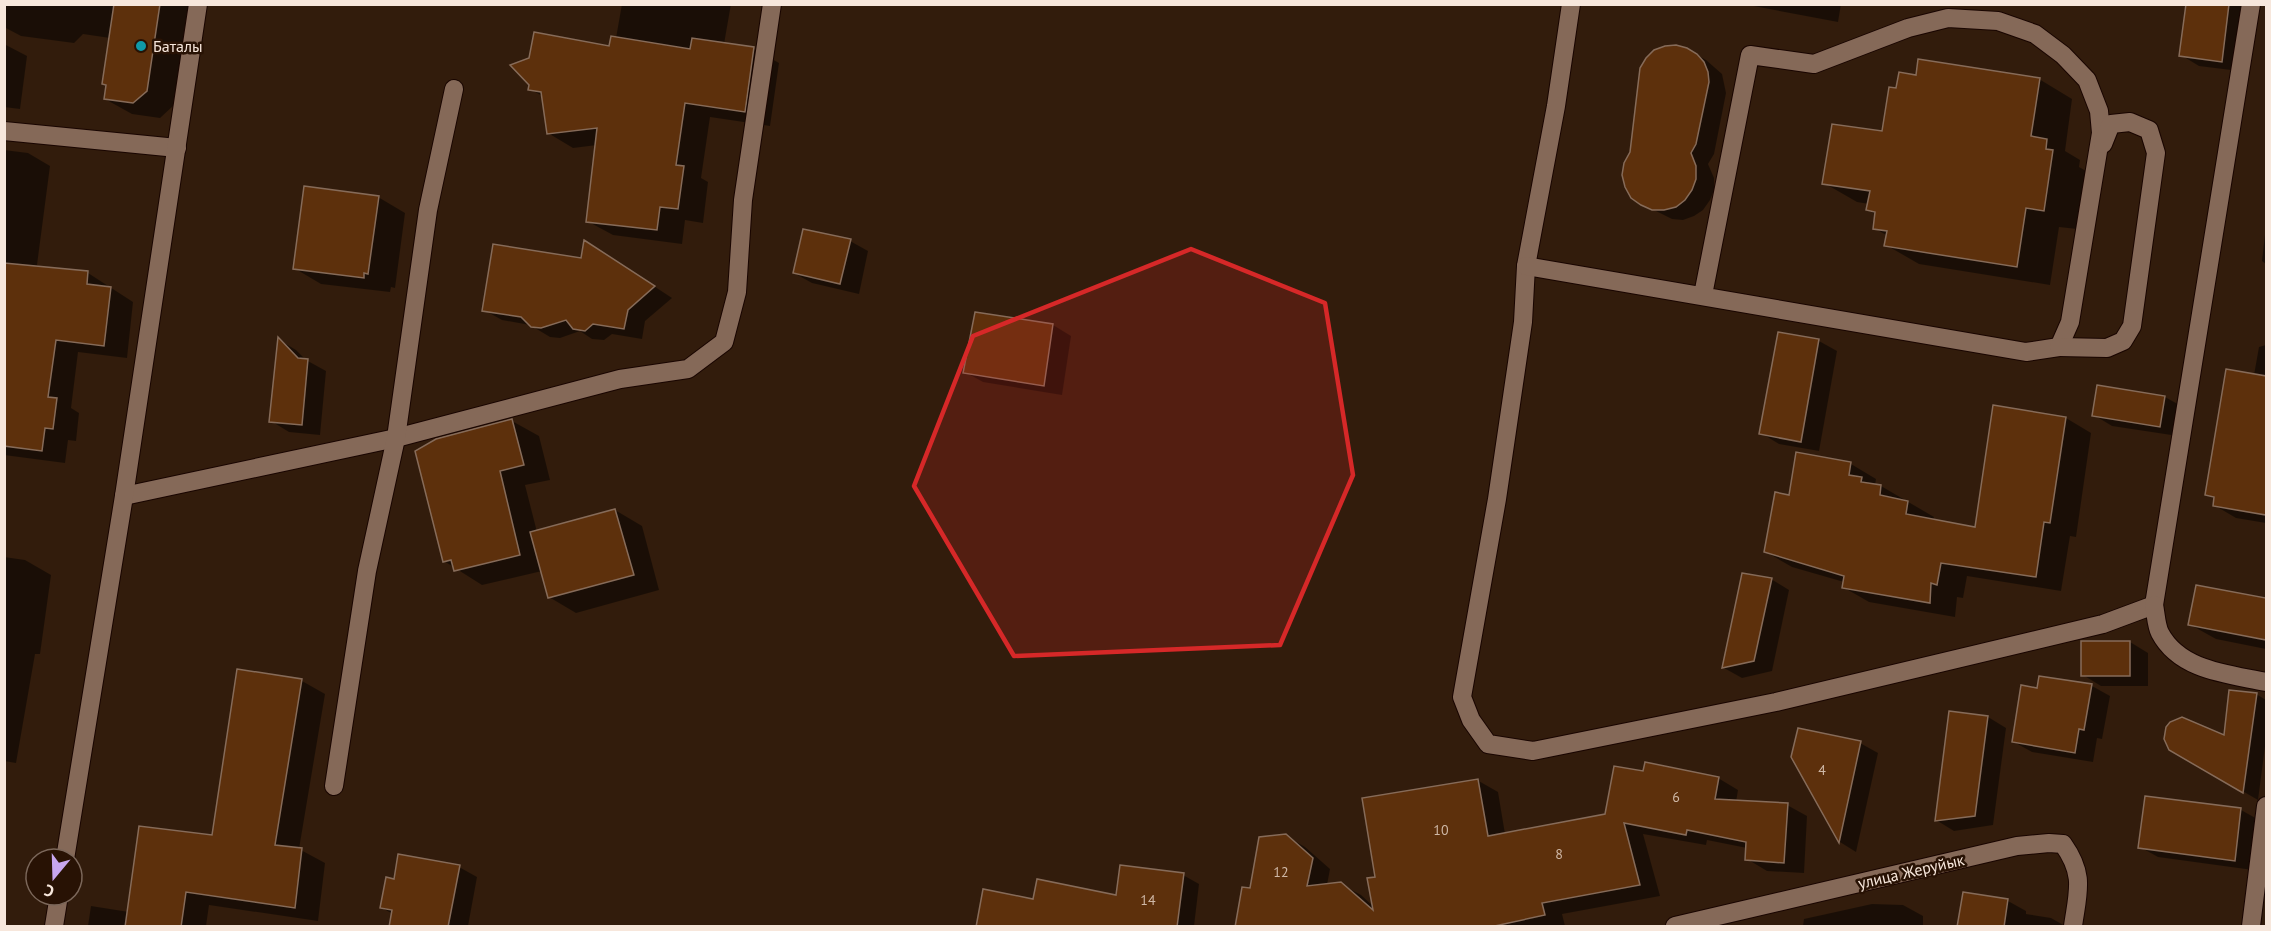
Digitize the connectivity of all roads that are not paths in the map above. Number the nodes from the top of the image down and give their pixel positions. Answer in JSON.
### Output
{"nodes":[{"id":1,"x":198,"y":4,"type":"edge"},
{"id":2,"x":772,"y":4,"type":"edge"},
{"id":3,"x":1571,"y":4,"type":"edge"},
{"id":4,"x":2251,"y":4,"type":"edge"},
{"id":5,"x":454,"y":89,"type":"dead end"},
{"id":6,"x":4,"y":131,"type":"edge"},
{"id":7,"x":177,"y":148,"type":"junction"},
{"id":8,"x":2098,"y":153,"type":"junction"},
{"id":9,"x":1526,"y":266,"type":"junction"},
{"id":10,"x":1703,"y":296,"type":"junction"},
{"id":11,"x":2059,"y":347,"type":"junction"},
{"id":12,"x":396,"y":438,"type":"junction"},
{"id":13,"x":124,"y":496,"type":"junction"},
{"id":14,"x":2154,"y":605,"type":"junction"},
{"id":15,"x":2266,"y":682,"type":"edge"},
{"id":16,"x":334,"y":786,"type":"dead end"},
{"id":17,"x":2266,"y":806,"type":"edge"},
{"id":18,"x":67,"y":847,"type":"edge"},
{"id":19,"x":57,"y":907,"type":"edge"},
{"id":20,"x":54,"y":927,"type":"edge"},
{"id":21,"x":1675,"y":927,"type":"edge"},
{"id":22,"x":2073,"y":927,"type":"edge"},
{"id":23,"x":2251,"y":927,"type":"edge"}],
"edges":[{"from":1,"to":7,"type":"street"},
{"from":2,"to":12,"type":"street"},
{"from":3,"to":9,"type":"street"},
{"from":4,"to":14,"type":"street"},
{"from":5,"to":12,"type":"street"},
{"from":6,"to":7,"type":"street"},
{"from":7,"to":13,"type":"street"},
{"from":8,"to":10,"type":"street"},
{"from":8,"to":11,"type":"street"},
{"from":8,"to":11,"type":"street"},
{"from":9,"to":10,"type":"street"},
{"from":9,"to":14,"type":"street"},
{"from":10,"to":11,"type":"street"},
{"from":12,"to":13,"type":"street"},
{"from":12,"to":16,"type":"street"},
{"from":13,"to":18,"type":"street"},
{"from":14,"to":15,"type":"street"},
{"from":17,"to":23,"type":"street"},
{"from":19,"to":20,"type":"street"},
{"from":21,"to":22,"type":"street","name":"улица Жеруйык"}]}
